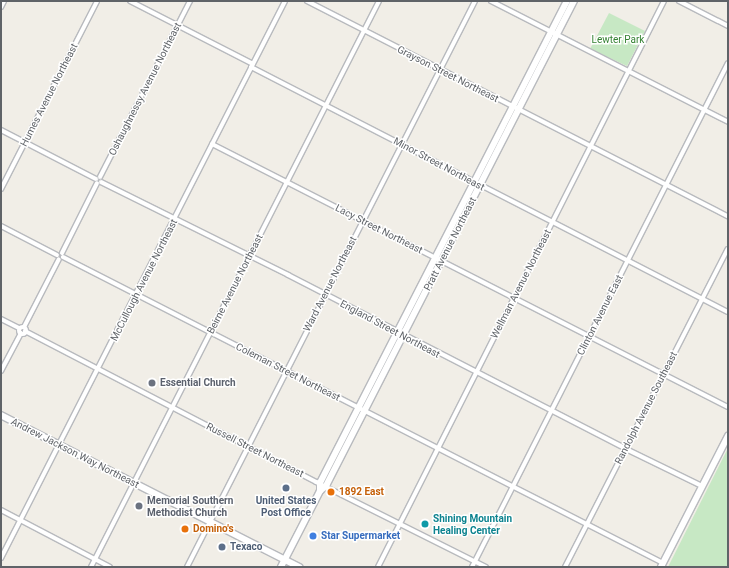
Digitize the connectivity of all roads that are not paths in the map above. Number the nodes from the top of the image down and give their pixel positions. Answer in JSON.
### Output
{"nodes":[{"id":1,"x":4,"y":1,"type":"edge"},
{"id":2,"x":97,"y":1,"type":"edge"},
{"id":3,"x":130,"y":1,"type":"edge"},
{"id":4,"x":190,"y":1,"type":"edge"},
{"id":5,"x":285,"y":1,"type":"edge"},
{"id":6,"x":307,"y":1,"type":"edge"},
{"id":7,"x":379,"y":1,"type":"edge"},
{"id":8,"x":475,"y":1,"type":"edge"},
{"id":9,"x":491,"y":1,"type":"edge"},
{"id":10,"x":567,"y":1,"type":"edge"},
{"id":11,"x":574,"y":1,"type":"edge"},
{"id":12,"x":664,"y":1,"type":"edge"},
{"id":13,"x":679,"y":1,"type":"edge"},
{"id":14,"x":1,"y":7,"type":"edge"},
{"id":15,"x":178,"y":25,"type":"junction"},
{"id":16,"x":728,"y":26,"type":"edge"},
{"id":17,"x":364,"y":31,"type":"junction"},
{"id":18,"x":555,"y":33,"type":"junction"},
{"id":19,"x":728,"y":64,"type":"edge"},
{"id":20,"x":252,"y":66,"type":"junction"},
{"id":21,"x":440,"y":70,"type":"junction"},
{"id":22,"x":628,"y":71,"type":"junction"},
{"id":23,"x":326,"y":106,"type":"junction"},
{"id":24,"x":516,"y":109,"type":"junction"},
{"id":25,"x":704,"y":110,"type":"junction"},
{"id":26,"x":728,"y":122,"type":"edge"},
{"id":27,"x":1,"y":130,"type":"edge"},
{"id":28,"x":25,"y":142,"type":"junction"},
{"id":29,"x":212,"y":144,"type":"junction"},
{"id":30,"x":403,"y":145,"type":"junction"},
{"id":31,"x":590,"y":146,"type":"junction"},
{"id":32,"x":98,"y":180,"type":"junction"},
{"id":33,"x":287,"y":182,"type":"junction"},
{"id":34,"x":473,"y":182,"type":"junction"},
{"id":35,"x":480,"y":185,"type":"junction"},
{"id":36,"x":666,"y":185,"type":"junction"},
{"id":37,"x":1,"y":189,"type":"edge"},
{"id":38,"x":728,"y":216,"type":"edge"},
{"id":39,"x":174,"y":219,"type":"junction"},
{"id":40,"x":363,"y":221,"type":"junction"},
{"id":41,"x":552,"y":222,"type":"junction"},
{"id":42,"x":1,"y":226,"type":"edge"},
{"id":43,"x":728,"y":248,"type":"edge"},
{"id":44,"x":60,"y":256,"type":"junction"},
{"id":45,"x":249,"y":256,"type":"junction"},
{"id":46,"x":438,"y":259,"type":"junction"},
{"id":47,"x":628,"y":261,"type":"junction"},
{"id":48,"x":136,"y":294,"type":"junction"},
{"id":49,"x":325,"y":294,"type":"junction"},
{"id":50,"x":514,"y":297,"type":"junction"},
{"id":51,"x":702,"y":298,"type":"junction"},
{"id":52,"x":728,"y":312,"type":"edge"},
{"id":53,"x":1,"y":319,"type":"edge"},
{"id":54,"x":22,"y":330,"type":"junction"},
{"id":55,"x":211,"y":332,"type":"junction"},
{"id":56,"x":397,"y":332,"type":"junction"},
{"id":57,"x":403,"y":335,"type":"junction"},
{"id":58,"x":589,"y":336,"type":"junction"},
{"id":59,"x":98,"y":369,"type":"junction"},
{"id":60,"x":1,"y":371,"type":"edge"},
{"id":61,"x":286,"y":371,"type":"junction"},
{"id":62,"x":476,"y":373,"type":"junction"},
{"id":63,"x":664,"y":374,"type":"junction"},
{"id":64,"x":728,"y":406,"type":"edge"},
{"id":65,"x":172,"y":408,"type":"junction"},
{"id":66,"x":358,"y":408,"type":"junction"},
{"id":67,"x":365,"y":411,"type":"junction"},
{"id":68,"x":551,"y":411,"type":"junction"},
{"id":69,"x":1,"y":415,"type":"edge"},
{"id":70,"x":728,"y":436,"type":"edge"},
{"id":71,"x":60,"y":445,"type":"junction"},
{"id":72,"x":248,"y":446,"type":"junction"},
{"id":73,"x":438,"y":449,"type":"junction"},
{"id":74,"x":626,"y":450,"type":"junction"},
{"id":75,"x":134,"y":483,"type":"junction"},
{"id":76,"x":320,"y":483,"type":"junction"},
{"id":77,"x":326,"y":486,"type":"junction"},
{"id":78,"x":702,"y":486,"type":"junction"},
{"id":79,"x":514,"y":487,"type":"junction"},
{"id":80,"x":320,"y":491,"type":"junction"},
{"id":81,"x":1,"y":510,"type":"edge"},
{"id":82,"x":20,"y":520,"type":"junction"},
{"id":83,"x":210,"y":521,"type":"junction"},
{"id":84,"x":401,"y":524,"type":"junction"},
{"id":85,"x":587,"y":524,"type":"junction"},
{"id":86,"x":1,"y":558,"type":"edge"},
{"id":87,"x":95,"y":559,"type":"junction"},
{"id":88,"x":285,"y":559,"type":"junction"},
{"id":89,"x":475,"y":562,"type":"junction"},
{"id":90,"x":662,"y":565,"type":"edge"},
{"id":91,"x":91,"y":567,"type":"edge"},
{"id":92,"x":110,"y":567,"type":"edge"},
{"id":93,"x":187,"y":567,"type":"edge"},
{"id":94,"x":281,"y":567,"type":"edge"},
{"id":95,"x":288,"y":567,"type":"edge"},
{"id":96,"x":299,"y":567,"type":"edge"},
{"id":97,"x":378,"y":567,"type":"edge"},
{"id":98,"x":472,"y":567,"type":"edge"},
{"id":99,"x":486,"y":567,"type":"edge"},
{"id":100,"x":565,"y":567,"type":"edge"}],
"edges":[{"from":1,"to":14,"type":"street"},
{"from":2,"to":28,"type":"street","name":"Humes Avenue Northeast"},
{"from":3,"to":15,"type":"street","name":"Minor Street Northeast"},
{"from":4,"to":15,"type":"street","name":"Oshaughnessy Avenue Northeast"},
{"from":5,"to":20,"type":"street","name":"McCullough Avenue Northeast"},
{"from":6,"to":17,"type":"street","name":"Grayson Street Northeast"},
{"from":7,"to":17,"type":"street","name":"Beirne Avenue Northeast"},
{"from":8,"to":21,"type":"street","name":"Ward Avenue Northeast"},
{"from":9,"to":18,"type":"street"},
{"from":10,"to":18,"type":"street","name":"Pratt Avenue Northeast"},
{"from":11,"to":18,"type":"street","name":"Pratt Avenue Northeast"},
{"from":12,"to":22,"type":"street","name":"Wellman Avenue Northeast"},
{"from":13,"to":16,"type":"street"},
{"from":15,"to":20,"type":"street","name":"Minor Street Northeast"},
{"from":15,"to":32,"type":"street","name":"Oshaughnessy Avenue Northeast"},
{"from":17,"to":21,"type":"street","name":"Grayson Street Northeast"},
{"from":17,"to":23,"type":"street","name":"Beirne Avenue Northeast"},
{"from":18,"to":22,"type":"street"},
{"from":18,"to":24,"type":"street","name":"Pratt Avenue Northeast"},
{"from":19,"to":25,"type":"street","name":"Clinton Avenue East"},
{"from":20,"to":23,"type":"street","name":"Minor Street Northeast"},
{"from":20,"to":29,"type":"street","name":"McCullough Avenue Northeast"},
{"from":21,"to":24,"type":"street","name":"Grayson Street Northeast"},
{"from":21,"to":30,"type":"street","name":"Ward Avenue Northeast"},
{"from":22,"to":25,"type":"street"},
{"from":22,"to":31,"type":"street","name":"Wellman Avenue Northeast"},
{"from":23,"to":30,"type":"street","name":"Minor Street Northeast"},
{"from":23,"to":33,"type":"street","name":"Beirne Avenue Northeast"},
{"from":24,"to":31,"type":"street","name":"Grayson Street Northeast"},
{"from":24,"to":34,"type":"street","name":"Pratt Avenue Northeast"},
{"from":24,"to":35,"type":"street","name":"Pratt Avenue Northeast"},
{"from":25,"to":26,"type":"street"},
{"from":25,"to":36,"type":"street","name":"Clinton Avenue East"},
{"from":27,"to":28,"type":"street","name":"England Street Northeast"},
{"from":28,"to":32,"type":"street","name":"England Street Northeast"},
{"from":28,"to":37,"type":"street","name":"Humes Avenue Northeast"},
{"from":29,"to":33,"type":"street","name":"Lacy Street Northeast"},
{"from":29,"to":39,"type":"street","name":"McCullough Avenue Northeast"},
{"from":30,"to":34,"type":"street","name":"Minor Street Northeast"},
{"from":30,"to":40,"type":"street","name":"Ward Avenue Northeast"},
{"from":31,"to":36,"type":"street","name":"Grayson Street Northeast"},
{"from":31,"to":41,"type":"street","name":"Wellman Avenue Northeast"},
{"from":32,"to":39,"type":"street","name":"England Street Northeast"},
{"from":32,"to":44,"type":"street","name":"Oshaughnessy Avenue Northeast"},
{"from":33,"to":40,"type":"street","name":"Lacy Street Northeast"},
{"from":33,"to":45,"type":"street","name":"Beirne Avenue Northeast"},
{"from":34,"to":35,"type":"street","name":"Minor Street Northeast"},
{"from":34,"to":46,"type":"street","name":"Pratt Avenue Northeast"},
{"from":35,"to":41,"type":"street","name":"Minor Street Northeast"},
{"from":35,"to":46,"type":"street","name":"Pratt Avenue Northeast"},
{"from":36,"to":38,"type":"street","name":"Grayson Street Northeast"},
{"from":36,"to":47,"type":"street","name":"Clinton Avenue East"},
{"from":39,"to":45,"type":"street","name":"England Street Northeast"},
{"from":39,"to":48,"type":"street","name":"McCullough Avenue Northeast"},
{"from":40,"to":46,"type":"street","name":"Lacy Street Northeast"},
{"from":40,"to":49,"type":"street","name":"Ward Avenue Northeast"},
{"from":41,"to":47,"type":"street","name":"Minor Street Northeast"},
{"from":41,"to":50,"type":"street","name":"Wellman Avenue Northeast"},
{"from":42,"to":44,"type":"street","name":"Coleman Street Northeast"},
{"from":43,"to":51,"type":"street","name":"Randolph Avenue Southeast"},
{"from":44,"to":48,"type":"street","name":"Coleman Street Northeast"},
{"from":44,"to":54,"type":"street","name":"Oshaughnessy Avenue Northeast"},
{"from":45,"to":49,"type":"street","name":"England Street Northeast"},
{"from":45,"to":55,"type":"street","name":"Beirne Avenue Northeast"},
{"from":46,"to":50,"type":"street","name":"Lacy Street Northeast"},
{"from":46,"to":56,"type":"street","name":"Pratt Avenue Northeast"},
{"from":46,"to":57,"type":"street","name":"Pratt Avenue Northeast"},
{"from":47,"to":51,"type":"street","name":"Minor Street Northeast"},
{"from":47,"to":58,"type":"street","name":"Clinton Avenue East"},
{"from":48,"to":55,"type":"street","name":"Coleman Street Northeast"},
{"from":48,"to":59,"type":"street","name":"McCullough Avenue Northeast"},
{"from":49,"to":56,"type":"street","name":"England Street Northeast"},
{"from":49,"to":61,"type":"street","name":"Ward Avenue Northeast"},
{"from":50,"to":58,"type":"street","name":"Lacy Street Northeast"},
{"from":50,"to":62,"type":"street","name":"Wellman Avenue Northeast"},
{"from":51,"to":52,"type":"street","name":"Minor Street Northeast"},
{"from":51,"to":63,"type":"street","name":"Randolph Avenue Southeast"},
{"from":53,"to":54,"type":"street","name":"Russell Street Northeast"},
{"from":54,"to":59,"type":"street","name":"Russell Street Northeast"},
{"from":54,"to":60,"type":"street","name":"Oshaughnessy Avenue Northeast"},
{"from":55,"to":61,"type":"street","name":"Coleman Street Northeast"},
{"from":55,"to":65,"type":"street","name":"Beirne Avenue Northeast"},
{"from":56,"to":57,"type":"street","name":"England Street Northeast"},
{"from":56,"to":66,"type":"street","name":"Pratt Avenue Northeast"},
{"from":57,"to":62,"type":"street","name":"England Street Northeast"},
{"from":57,"to":67,"type":"street","name":"Pratt Avenue Northeast"},
{"from":58,"to":63,"type":"street","name":"Lacy Street Northeast"},
{"from":58,"to":68,"type":"street","name":"Clinton Avenue East"},
{"from":59,"to":65,"type":"street","name":"Russell Street Northeast"},
{"from":59,"to":71,"type":"street","name":"McCullough Avenue Northeast"},
{"from":61,"to":66,"type":"street","name":"Coleman Street Northeast"},
{"from":61,"to":72,"type":"street","name":"Ward Avenue Northeast"},
{"from":62,"to":68,"type":"street","name":"England Street Northeast"},
{"from":62,"to":73,"type":"street","name":"Wellman Avenue Northeast"},
{"from":63,"to":64,"type":"street","name":"Lacy Street Northeast"},
{"from":63,"to":74,"type":"street","name":"Randolph Avenue Southeast"},
{"from":65,"to":72,"type":"street","name":"Russell Street Northeast"},
{"from":65,"to":75,"type":"street","name":"Beirne Avenue Northeast"},
{"from":66,"to":67,"type":"street","name":"Coleman Street Northeast"},
{"from":66,"to":76,"type":"street","name":"Pratt Avenue Northeast"},
{"from":67,"to":73,"type":"street","name":"Coleman Street Northeast"},
{"from":67,"to":77,"type":"street","name":"Pratt Avenue Northeast"},
{"from":68,"to":74,"type":"street","name":"England Street Northeast"},
{"from":68,"to":79,"type":"street","name":"Clinton Avenue East"},
{"from":69,"to":71,"type":"street","name":"Andrew Jackson Way Northeast"},
{"from":70,"to":78,"type":"street"},
{"from":71,"to":75,"type":"street","name":"Andrew Jackson Way Northeast"},
{"from":71,"to":82,"type":"street","name":"McCullough Avenue Northeast"},
{"from":72,"to":76,"type":"street","name":"Russell Street Northeast"},
{"from":72,"to":83,"type":"street","name":"Ward Avenue Northeast"},
{"from":73,"to":79,"type":"street","name":"Coleman Street Northeast"},
{"from":73,"to":84,"type":"street","name":"Wellman Avenue Northeast"},
{"from":74,"to":78,"type":"street","name":"England Street Northeast"},
{"from":74,"to":85,"type":"street","name":"Randolph Avenue Southeast"},
{"from":75,"to":83,"type":"street","name":"Andrew Jackson Way Northeast"},
{"from":75,"to":87,"type":"street","name":"Beirne Avenue Northeast"},
{"from":76,"to":77,"type":"street","name":"Russell Street Northeast"},
{"from":76,"to":80,"type":"street"},
{"from":77,"to":80,"type":"street"},
{"from":77,"to":84,"type":"street","name":"Russell Street Northeast"},
{"from":78,"to":90,"type":"street"},
{"from":79,"to":85,"type":"street","name":"Coleman Street Northeast"},
{"from":79,"to":89,"type":"street","name":"Clinton Avenue East"},
{"from":80,"to":88,"type":"street"},
{"from":81,"to":82,"type":"street"},
{"from":82,"to":86,"type":"street","name":"McCullough Avenue Northeast"},
{"from":82,"to":87,"type":"street"},
{"from":83,"to":88,"type":"street","name":"Andrew Jackson Way Northeast"},
{"from":83,"to":93,"type":"street","name":"Ward Avenue Northeast"},
{"from":84,"to":89,"type":"street","name":"Russell Street Northeast"},
{"from":84,"to":97,"type":"street","name":"Wellman Avenue Northeast"},
{"from":85,"to":90,"type":"street","name":"Coleman Street Northeast"},
{"from":85,"to":100,"type":"street","name":"Randolph Avenue Southeast"},
{"from":87,"to":91,"type":"street","name":"Beirne Avenue Northeast"},
{"from":87,"to":92,"type":"street"},
{"from":88,"to":94,"type":"street"},
{"from":88,"to":95,"type":"street"},
{"from":88,"to":96,"type":"street","name":"Andrew Jackson Way Northeast"},
{"from":89,"to":98,"type":"street","name":"Clinton Avenue East"},
{"from":89,"to":99,"type":"street","name":"Russell Street Northeast"}]}
